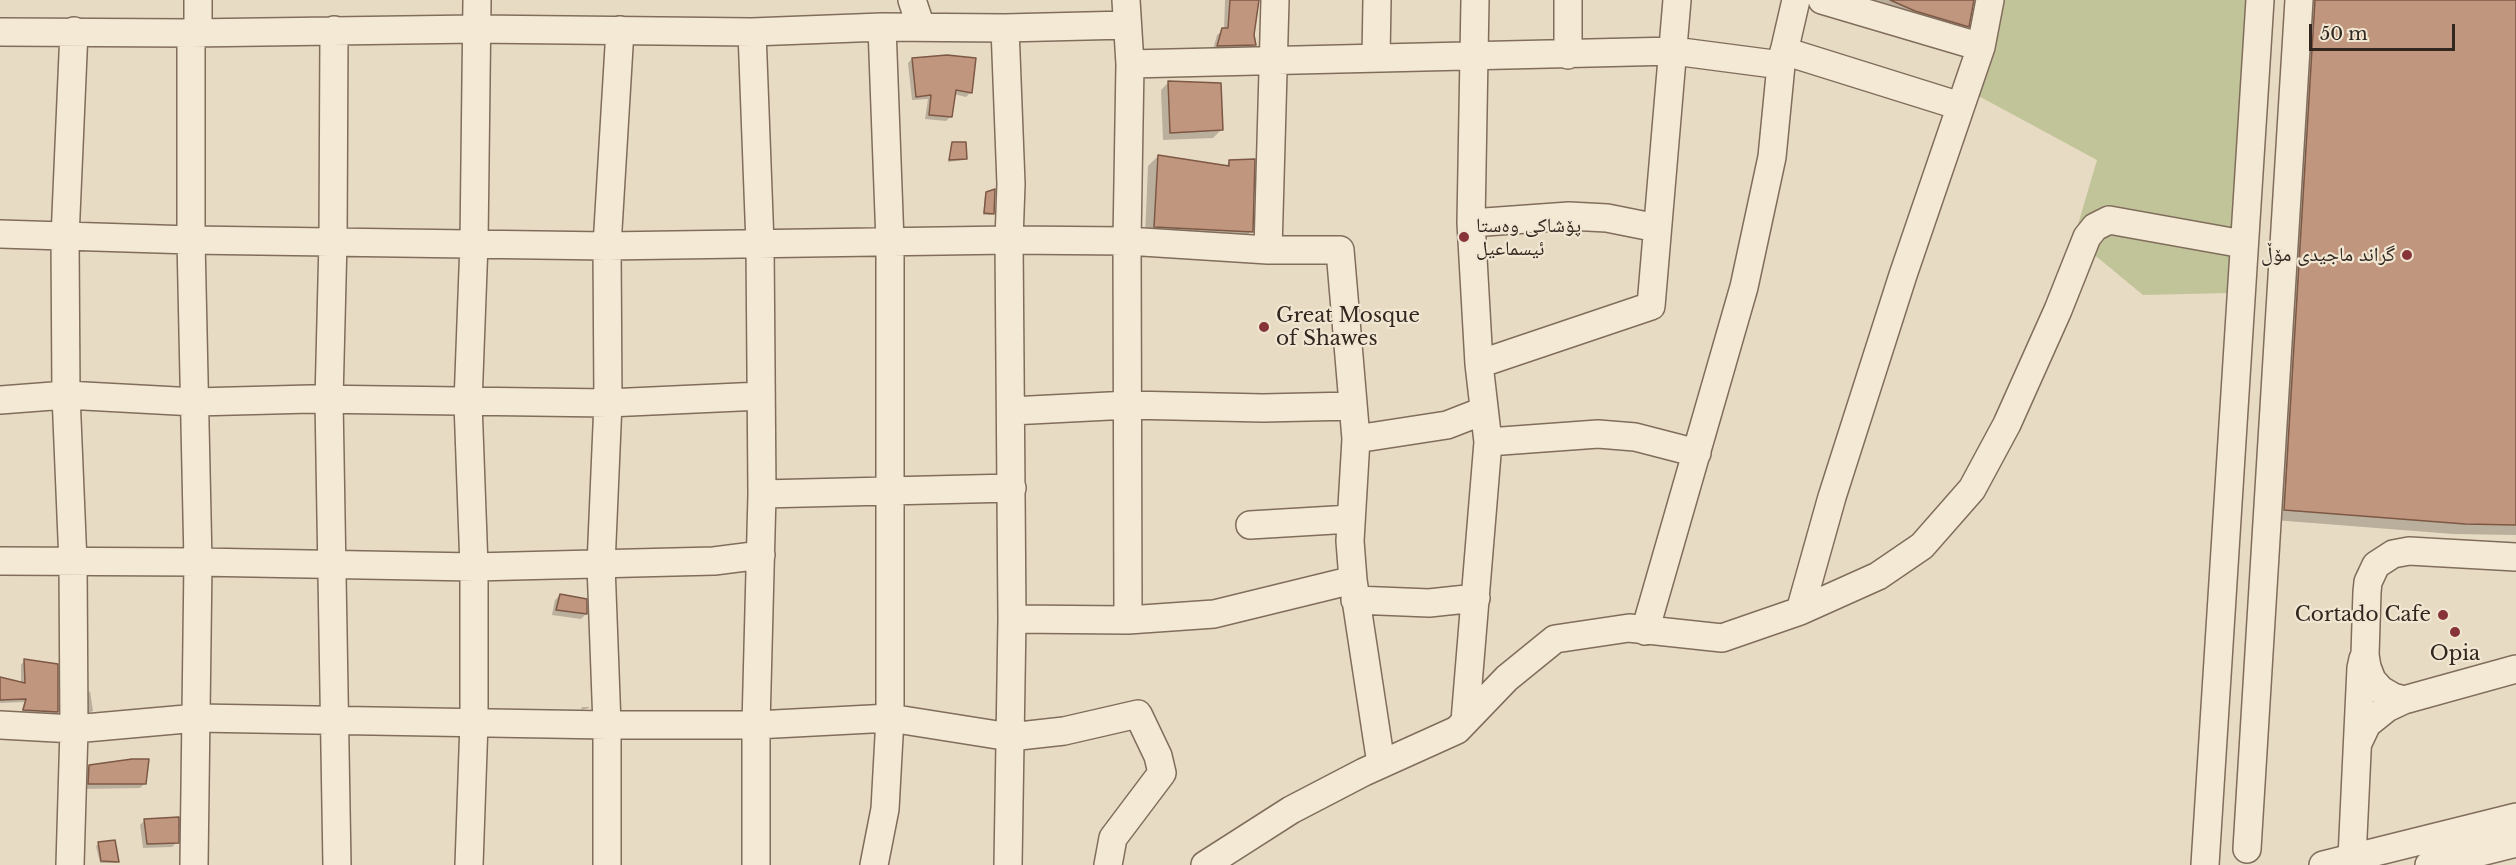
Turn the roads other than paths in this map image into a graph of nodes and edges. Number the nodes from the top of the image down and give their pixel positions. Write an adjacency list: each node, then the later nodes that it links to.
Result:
1 (198, 0): 24 (street)
2 (477, 0): 18 (street)
3 (912, 0): 16 (street)
4 (1275, 0): 31 (street)
5 (1377, 0): 29 (street)
6 (1475, 0): 28 (street)
7 (1568, 0): 27 (street)
8 (1677, 0): 26 (street)
9 (1796, 0): 30 (street)
10 (1822, 0): 25 (street)
11 (1990, 0): 25 (street)
12 (2260, 0): 45 (street)
13 (2299, 0): 99 (street)
14 (1127, 13): 17 (street); 32 (street)
15 (882, 27): 16 (street); 23 (street); 42 (street)
16 (921, 27): 17 (street)
17 (1005, 28): 39 (street)
18 (475, 29): 19 (street); 20 (street); 43 (street)
19 (334, 30): 24 (street); 40 (street)
20 (620, 30): 23 (street); 46 (street)
21 (74, 31): 22 (street); 24 (street); 37 (street)
22 (0, 32)
23 (752, 32): 44 (street)
24 (195, 33): 38 (street)
25 (1981, 47): 33 (street)
26 (1674, 51): 27 (street); 30 (street); 35 (street)
27 (1568, 54): 28 (street)
28 (1473, 57): 29 (street); 34 (street)
29 (1376, 58): 31 (street)
30 (1783, 58): 33 (street); 62 (street)
31 (1273, 62): 32 (street); 47 (street)
32 (1130, 64): 41 (street)
33 (1960, 106): 78 (street)
34 (1472, 223): 35 (street); 48 (street)
35 (1657, 228): 48 (street)
36 (0, 234): 37 (street)
37 (65, 238): 38 (street); 49 (street)
38 (191, 240): 40 (street); 53 (street)
39 (1009, 240): 41 (street); 42 (street); 58 (street)
40 (333, 241): 43 (street); 52 (street)
41 (1127, 241): 47 (street); 56 (street)
42 (890, 242): 44 (street); 64 (street)
43 (474, 243): 46 (street); 54 (street)
44 (760, 244): 46 (street); 50 (street)
45 (2243, 244): 78 (street); 111 (street)
46 (607, 246): 55 (street)
47 (1268, 250): 57 (street)
48 (1479, 364): 59 (street)
49 (66, 395): 51 (street); 53 (street); 72 (street)
50 (760, 396): 55 (street); 65 (street)
51 (0, 400)
52 (329, 400): 53 (street); 54 (street); 73 (street)
53 (195, 402): 71 (street)
54 (468, 403): 55 (street); 75 (street)
55 (608, 403): 74 (street)
56 (1129, 405): 57 (street); 58 (street); 80 (street)
57 (1353, 406): 60 (street)
58 (1011, 411): 63 (street)
59 (1483, 411): 60 (street); 61 (street)
60 (1356, 439): 66 (street)
61 (1488, 442): 62 (street); 77 (street)
62 (1697, 453): 81 (street)
63 (1012, 488): 64 (street); 79 (street)
64 (889, 491): 65 (street); 86 (street)
65 (762, 494): 68 (street)
66 (1352, 519): 67 (street); 76 (street)
67 (1250, 525)
68 (761, 555): 74 (street); 92 (street)
69 (2516, 557): 82 (street)
70 (0, 561): 72 (street)
71 (198, 562): 72 (street); 73 (street); 85 (street)
72 (73, 563): 93 (street)
73 (332, 564): 75 (street); 87 (street)
74 (602, 565): 75 (street); 91 (street)
75 (474, 567): 89 (street)
76 (1354, 590): 77 (street); 80 (street); 96 (street)
77 (1476, 598): 88 (street)
78 (1800, 611): 81 (street)
79 (1012, 619): 80 (street); 94 (street)
80 (1128, 620)
81 (1646, 630): 88 (street)
82 (2364, 655): 84 (street); 95 (street)
83 (2516, 669): 84 (street)
84 (2404, 700): 95 (street)
85 (197, 718): 87 (street); 93 (street); 102 (street)
86 (890, 718): 92 (street); 94 (street); 107 (street)
87 (335, 720): 89 (street); 103 (street)
88 (1466, 721): 96 (street)
89 (474, 722): 91 (street); 104 (street)
90 (0, 725): 93 (street)
91 (607, 725): 92 (street); 105 (street)
92 (756, 725): 106 (street)
93 (74, 729): 101 (street)
94 (1010, 737): 108 (street); 109 (street)
95 (2358, 743): 100 (street)
96 (1381, 764): 110 (street)
97 (2516, 817): 100 (street)
98 (2516, 843): 113 (street)
99 (2247, 849)
100 (2352, 858): 112 (street)
101 (70, 865)
102 (194, 865)
103 (338, 865)
104 (469, 865)
105 (607, 865)
106 (756, 865)
107 (874, 865)
108 (1008, 865)
109 (1108, 865)
110 (1205, 865)
111 (2205, 865)
112 (2323, 865)
113 (2429, 865)

